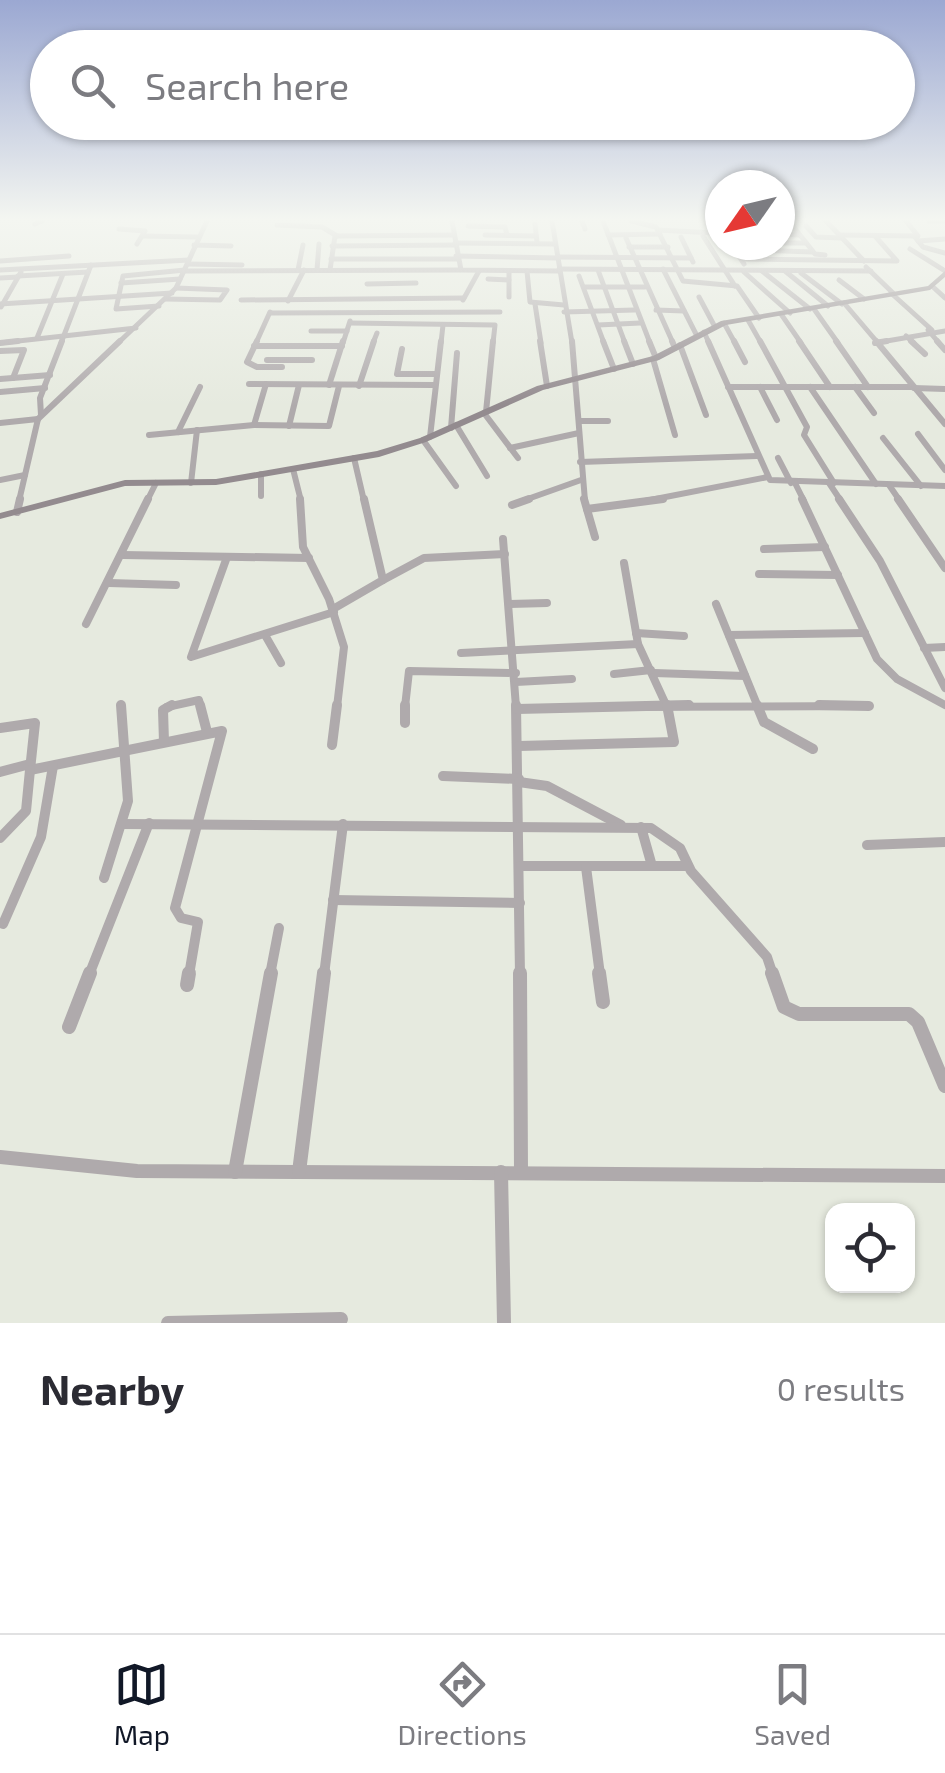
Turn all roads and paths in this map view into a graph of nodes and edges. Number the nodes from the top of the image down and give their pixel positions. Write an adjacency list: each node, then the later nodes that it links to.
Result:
1 (15, 283): 56 (street)
2 (58, 283): 50 (street)
3 (85, 283): 44 (street)
4 (121, 283): 5 (street); 41 (street)
5 (125, 283)
6 (178, 283): 38 (street)
7 (205, 283): 36 (street)
8 (217, 283): 37 (street)
9 (293, 283): 53 (street)
10 (416, 283): 29 (street); 45 (street)
11 (472, 283): 46 (street)
12 (509, 283): 43 (street)
13 (528, 283): 54 (street)
14 (561, 283): 59 (street)
15 (582, 283): 33 (street)
16 (603, 283): 34 (street)
17 (623, 283): 30 (street)
18 (643, 283): 35 (street)
19 (670, 283): 63 (street)
20 (689, 283): 31 (street)
21 (733, 283): 31 (street)
22 (756, 283): 70 (street)
23 (781, 283): 60 (street)
24 (799, 283): 58 (street)
25 (814, 283): 55 (street)
26 (843, 283): 49 (street)
27 (882, 283): 39 (street)
28 (935, 283): 32 (main road)
29 (368, 284)
30 (624, 286): 34 (street); 35 (street); 61 (street)
31 (735, 286): 71 (street)
32 (932, 286): 39 (main road); 47 (street)
33 (584, 287): 34 (street); 65 (street)
34 (605, 287): 66 (street)
35 (645, 287): 62 (street)
36 (202, 288): 37 (street); 38 (street)
37 (214, 289): 40 (street)
38 (173, 291): 40 (street); 41 (street); 48 (street)
39 (892, 293): 49 (main road); 81 (street)
40 (226, 294): 48 (street)
41 (118, 296): 44 (street); 57 (street)
42 (699, 296): 78 (street)
43 (509, 297)
44 (80, 298): 50 (street); 86 (street)
45 (412, 298): 46 (street); 53 (street)
46 (464, 298): 64 (street)
47 (945, 298)
48 (165, 299): 57 (street)
49 (864, 299): 55 (main road)
50 (52, 300): 56 (street); 88 (street)
51 (241, 300): 52 (street)
52 (276, 301): 53 (street); 69 (street)
53 (288, 301)
54 (535, 304): 59 (street); 118 (street)
55 (843, 304): 58 (main road); 90 (street)
56 (1, 306)
57 (159, 306): 80 (street)
58 (828, 306): 60 (main road)
59 (564, 308): 65 (street); 109 (street)
60 (812, 309): 70 (main road); 125 (street)
61 (634, 310): 66 (street); 73 (street)
62 (656, 310): 63 (street); 93 (street)
63 (684, 310): 85 (street)
64 (458, 311): 67 (street); 68 (street)
65 (593, 311): 66 (street); 74 (street)
66 (614, 311): 75 (street)
67 (500, 312)
68 (353, 313): 69 (street); 79 (street)
69 (270, 314): 91 (street)
70 (786, 314): 71 (main road); 123 (street)
71 (759, 318): 72 (main road)
72 (748, 320): 78 (main road); 121 (street)
73 (640, 323): 75 (street); 99 (street)
74 (598, 324): 75 (street); 105 (street)
75 (619, 324): 104 (street)
76 (897, 324): 87 (street)
77 (443, 325): 79 (street); 106 (street); 131 (street)
78 (720, 325): 85 (main road); 102 (street)
79 (348, 327): 83 (street); 92 (street)
80 (136, 328): 86 (street); 134 (street)
81 (930, 330): 82 (street); 87 (street); 95 (street)
82 (945, 330)
83 (311, 331)
84 (377, 333): 117 (street)
85 (701, 334): 93 (main road); 127 (street)
86 (66, 335): 88 (street); 107 (street)
87 (908, 335): 90 (street); 98 (street)
88 (37, 338): 89 (street)
89 (0, 342)
90 (875, 344): 128 (street)
91 (254, 346): 92 (street); 103 (street)
92 (342, 346): 116 (street)
93 (677, 346): 99 (main road); 133 (street)
94 (402, 350): 106 (street)
95 (945, 350)
96 (1, 353): 108 (street)
97 (456, 353): 142 (street)
98 (925, 354)
99 (654, 358): 104 (main road); 148 (street)
100 (267, 360): 103 (street)
101 (312, 360): 103 (street)
102 (745, 362)
103 (284, 363): 113 (street)
104 (633, 364): 105 (main road)
105 (614, 368): 109 (main road)
106 (436, 374): 115 (street)
107 (50, 375): 108 (street); 126 (street)
108 (14, 378): 110 (street)
109 (578, 378): 118 (main road); 136 (street)
110 (0, 379)
111 (249, 384): 112 (street)
112 (266, 384): 113 (street); 140 (street)
113 (276, 384): 114 (street)
114 (299, 385): 116 (street); 141 (street)
115 (434, 385): 117 (street); 150 (street)
116 (334, 386): 117 (street); 141 (street)
117 (360, 386)
118 (547, 386): 131 (main road)
119 (200, 387): 144 (street)
120 (760, 387): 121 (street); 127 (street); 135 (street)
121 (785, 387): 122 (street); 168 (street)
122 (810, 387): 123 (street); 169 (street)
123 (830, 387): 124 (street)
124 (855, 387): 125 (street); 132 (street)
125 (868, 387): 128 (street)
126 (45, 388): 130 (street); 134 (street)
127 (728, 388): 152 (street)
128 (912, 388): 129 (street); 139 (street)
129 (945, 389)
130 (0, 392)
131 (485, 412): 142 (main road); 151 (street)
132 (874, 413)
133 (706, 415)
134 (40, 417): 138 (street); 160 (street)
135 (776, 420)
136 (579, 421): 137 (street); 145 (street)
137 (608, 421)
138 (0, 424)
139 (945, 424)
140 (254, 425): 141 (street); 143 (street)
141 (289, 426)
142 (453, 427): 150 (main road); 161 (street)
143 (197, 430): 144 (street); 166 (street)
144 (178, 432): 147 (street)
145 (580, 434): 151 (street); 156 (street)
146 (918, 434): 158 (street)
147 (149, 435)
148 (676, 436)
149 (883, 438): 172 (street)
150 (427, 439): 153 (main road); 171 (street)
151 (510, 448): 154 (street)
152 (757, 456): 156 (street); 162 (street)
153 (354, 458): 157 (main road); 191 (street)
154 (518, 458)
155 (778, 458): 167 (street)
156 (580, 462): 164 (street)
157 (293, 469): 159 (main road); 186 (street)
158 (945, 470)
159 (261, 474): 166 (main road); 174 (street)
160 (25, 475): 163 (street); 177 (street)
161 (488, 476)
162 (768, 477): 167 (street); 176 (street)
163 (0, 480)
164 (580, 480): 175 (street); 176 (street)
165 (156, 483): 166 (main road); 177 (main road); 184 (street)
166 (192, 483)
167 (793, 483): 168 (street); 181 (street)
168 (832, 483): 169 (street); 206 (street)
169 (876, 484): 170 (street)
170 (889, 485): 172 (street); 188 (street)
171 (456, 486)
172 (921, 486): 173 (street)
173 (945, 486)
174 (261, 496)
175 (512, 505)
176 (587, 509): 179 (street)
177 (17, 512): 178 (main road)
178 (0, 516)
179 (595, 537)
180 (504, 540): 183 (street)
181 (825, 548): 182 (street); 190 (street)
182 (764, 549)
183 (505, 554): 191 (street); 195 (street)
184 (122, 555): 185 (street); 192 (street)
185 (227, 557): 186 (street); 202 (street)
186 (309, 558): 197 (street)
187 (624, 563): 199 (street)
188 (945, 568)
189 (760, 574): 190 (street)
190 (838, 575): 200 (street)
191 (383, 580): 197 (street)
192 (108, 583): 193 (street); 198 (street)
193 (176, 585)
194 (546, 603): 195 (street)
195 (510, 604): 207 (street)
196 (716, 604): 201 (street)
197 (333, 611): 202 (street); 226 (street)
198 (86, 624)
199 (636, 633): 203 (street); 204 (street)
200 (865, 633): 201 (street); 218 (street)
201 (728, 634): 212 (street)
202 (265, 635): 209 (street)
203 (684, 636)
204 (638, 644): 207 (street); 210 (street)
205 (945, 647): 206 (street)
206 (924, 648): 215 (street)
207 (515, 652): 208 (street); 213 (street)
208 (461, 653)
209 (281, 664)
210 (652, 672): 211 (street); 212 (street); 219 (street)
211 (614, 674)
212 (746, 676): 217 (street)
213 (516, 678): 214 (street); 221 (street); 222 (street)
214 (572, 679)
215 (945, 688)
216 (121, 704): 229 (street)
217 (756, 704): 219 (street); 220 (street); 228 (street)
218 (945, 705)
219 (667, 706): 221 (street); 227 (street)
220 (869, 706)
221 (517, 709): 227 (street)
222 (405, 723)
223 (0, 728): 231 (street)
224 (207, 732): 225 (street); 225 (street); 235 (street)
225 (164, 742): 229 (street)
226 (332, 744)
227 (518, 746): 234 (street)
228 (814, 749)
229 (126, 750): 230 (street); 236 (street)
230 (53, 766): 231 (street); 252 (street)
231 (30, 767): 232 (street); 242 (street)
232 (0, 772)
233 (442, 776): 234 (street)
234 (519, 780): 239 (street); 240 (street)
235 (200, 822): 237 (street); 238 (street); 254 (street)
236 (122, 824): 237 (street); 249 (street)
237 (149, 824): 256 (street)
238 (343, 824): 239 (street); 250 (street)
239 (520, 824): 240 (street); 245 (street)
240 (623, 826): 241 (street)
241 (640, 827): 246 (street); 247 (street)
242 (0, 838)
243 (945, 842): 244 (street)
244 (867, 844)
245 (521, 866): 248 (street); 251 (street)
246 (652, 866): 247 (street); 248 (street)
247 (687, 866): 257 (street)
248 (586, 867): 255 (street)
249 (104, 878)
250 (333, 900): 251 (street); 260 (street)
251 (520, 902): 262 (street)
252 (3, 924)
253 (279, 928): 259 (street)
254 (188, 985)
255 (603, 1002)
256 (69, 1027)
257 (945, 1086)
258 (0, 1157): 259 (street)
259 (235, 1172): 260 (street)
260 (299, 1172): 261 (street)
261 (502, 1172): 262 (street); 266 (street)
262 (521, 1172): 263 (street)
263 (945, 1176)
264 (342, 1319): 265 (street)
265 (168, 1323)
266 (504, 1323)

